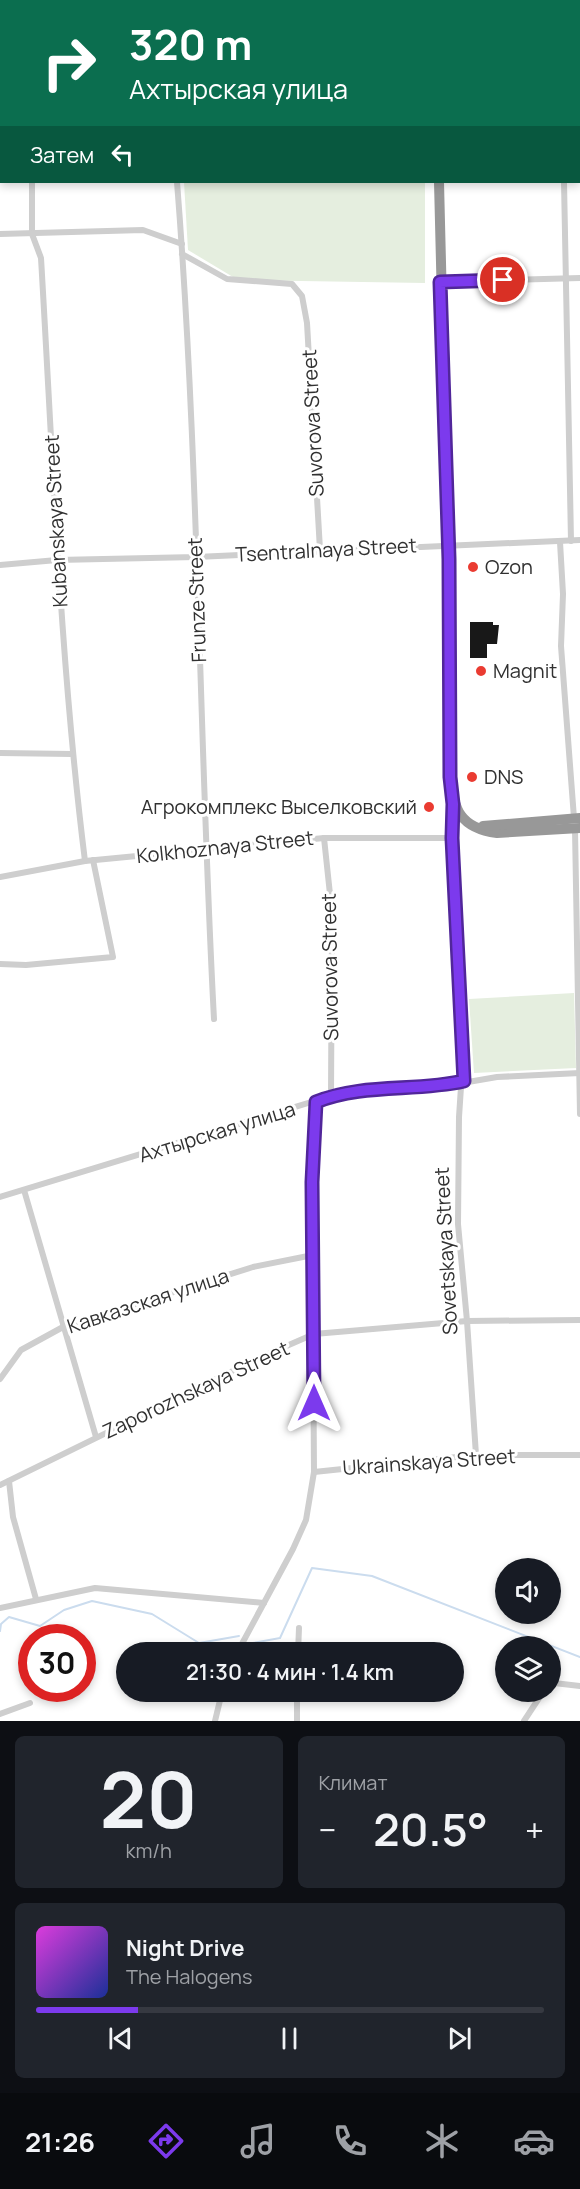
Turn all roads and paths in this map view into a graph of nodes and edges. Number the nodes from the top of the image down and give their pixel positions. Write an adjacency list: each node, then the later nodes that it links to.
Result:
1 (32, 183): 6 (street, Kubanskaya Street)
2 (177, 183): 7 (street, Frunze Street)
3 (439, 183): 11 (highway, Sovetskaya Street)
4 (564, 183): 10 (street)
5 (0, 234): 6 (street)
6 (32, 234): 7 (street); 18 (street, Kubanskaya Street)
7 (182, 244): 8 (street, Frunze Street)
8 (182, 254): 16 (street, Suvorova Street); 17 (street, Frunze Street)
9 (580, 278): 10 (street)
10 (565, 279): 11 (street); 13 (street)
11 (440, 282): 15 (highway, Sovetskaya Street)
12 (580, 540): 13 (street, Tsentralnaya Street)
13 (571, 541): 14 (street, Tsentralnaya Street)
14 (560, 542): 15 (street, Tsentralnaya Street); 23 (street)
15 (448, 544): 16 (street, Tsentralnaya Street); 22 (highway, Sovetskaya Street)
16 (320, 550): 17 (street, Tsentralnaya Street)
17 (196, 557): 18 (street, Tsentralnaya Street); 26 (street, Frunze Street)
18 (57, 560): 19 (street, Tsentralnaya Street); 21 (street, Kubanskaya Street)
19 (0, 565)
20 (0, 753): 21 (street)
21 (72, 754): 28 (street, Kubanskaya Street)
22 (453, 804): 23 (highway); 25 (street, Sovetskaya Street)
23 (577, 823): 32 (street)
24 (324, 837): 25 (street, Kolkhoznaya Street); 26 (street, Kolkhoznaya Street); 34 (street, Suvorova Street)
25 (452, 838): 33 (street, Sovetskaya Street)
26 (205, 850): 27 (street, Kolkhoznaya Street); 31 (street, Frunze Street)
27 (93, 860): 28 (street, Kolkhoznaya Street); 30 (street)
28 (85, 861): 29 (street, Kolkhoznaya Street)
29 (0, 877)
30 (0, 964)
31 (214, 1019)
32 (579, 1073): 33 (street, Ахтырская улица); 36 (street)
33 (464, 1081): 34 (street, Ахтырская улица); 41 (street, Sovetskaya Street)
34 (331, 1096): 35 (street, Ахтырская улица)
35 (316, 1102): 37 (street, Ахтырская улица); 39 (street)
36 (580, 1114)
37 (24, 1190): 38 (street, Ахтырская улица); 42 (street)
38 (0, 1197)
39 (313, 1255): 42 (street, Кавказская улица); 43 (street)
40 (580, 1320): 41 (street, Zaporozhskaya Street)
41 (467, 1321): 43 (street, Zaporozhskaya Street); 46 (street, Sovetskaya Street)
42 (63, 1327): 44 (street, Кавказская улица); 45 (street)
43 (314, 1334): 45 (street, Zaporozhskaya Street); 48 (street)
44 (0, 1379)
45 (96, 1437): 49 (street, Zaporozhskaya Street)
46 (476, 1455): 47 (street, Ukrainskaya Street); 48 (street, Ukrainskaya Street)
47 (580, 1455)
48 (314, 1472): 52 (street)
49 (9, 1481): 50 (street, Zaporozhskaya Street); 51 (street)
50 (0, 1485)
51 (36, 1599): 52 (street); 53 (street)
52 (264, 1603): 55 (street)
53 (0, 1608)
54 (299, 1628): 56 (street)
55 (243, 1642)
56 (298, 1642)
57 (561, 1684): 58 (street)
58 (580, 1686)
59 (220, 1702): 64 (street)
60 (297, 1702): 65 (street)
61 (536, 1702): 66 (street)
62 (30, 1703): 63 (street)
63 (0, 1714)
64 (215, 1721)
65 (297, 1721)
66 (524, 1721)

